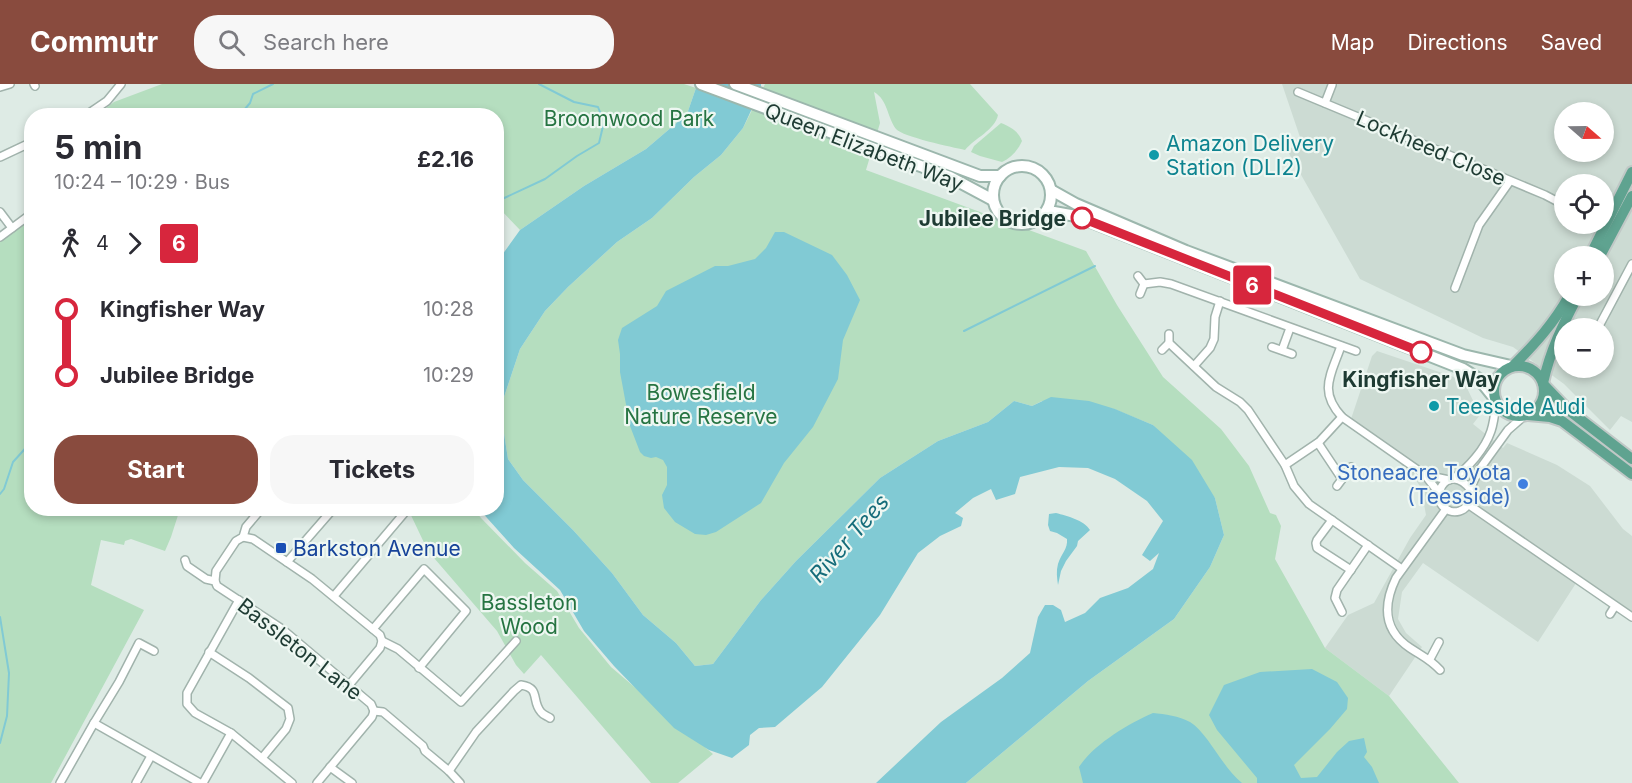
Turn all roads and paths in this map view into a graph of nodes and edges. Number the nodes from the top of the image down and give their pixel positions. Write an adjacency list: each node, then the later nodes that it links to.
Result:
1 (10, 84): 6 (street)
2 (701, 84): 17 (street, Queen Elizabeth Way)
3 (735, 84): 13 (street, Queen Elizabeth Way)
4 (119, 85): 9 (street)
5 (1332, 85): 8 (street)
6 (0, 87)
7 (1298, 92): 8 (street, Lockheed Close)
8 (1324, 103): 14 (street, Lockheed Close)
9 (97, 108)
10 (24, 146): 11 (street)
11 (0, 157)
12 (1632, 172): 19 (main road)
13 (1000, 176): 15 (street); 17 (street)
14 (1510, 181): 18 (street, Lockheed Close); 29 (street)
15 (1051, 190): 21 (street); 45 (street)
16 (1632, 196): 25 (main road)
17 (993, 200): 21 (street)
18 (1554, 201)
19 (1614, 206)
20 (0, 212): 23 (street)
21 (1042, 217): 47 (street)
22 (24, 219): 23 (street)
23 (12, 228): 24 (street)
24 (0, 237)
25 (1604, 246)
26 (1632, 264): 34 (street)
27 (1138, 276): 28 (street)
28 (1144, 284): 30 (street); 31 (street)
29 (1455, 288)
30 (1140, 294)
31 (1220, 302): 35 (street); 44 (street)
32 (1562, 306): 45 (main road)
33 (1573, 306): 46 (main road)
34 (1603, 318)
35 (1290, 328): 38 (street); 41 (street)
36 (1169, 334): 37 (street)
37 (1169, 343): 40 (street); 44 (street)
38 (1341, 346): 42 (street); 49 (street)
39 (1272, 347): 41 (street)
40 (1162, 350)
41 (1282, 350): 43 (street)
42 (1356, 351)
43 (1292, 354)
44 (1194, 366): 52 (street)
45 (1512, 366): 46 (main road); 47 (main road)
46 (1543, 384): 48 (main road); 51 (main road)
47 (1495, 401): 48 (main road); 57 (street)
48 (1526, 415): 54 (main road); 59 (street)
49 (1342, 417): 50 (street); 55 (street)
50 (1318, 443): 52 (street); 56 (street)
51 (1632, 459)
52 (1285, 465): 66 (street)
53 (1351, 467): 56 (street)
54 (1632, 474)
55 (1425, 475): 57 (street); 60 (street)
56 (1342, 479): 58 (street)
57 (1451, 479): 59 (street); 60 (street)
58 (1337, 486)
59 (1471, 490): 61 (street)
60 (1438, 493): 62 (street)
61 (1468, 505): 62 (street); 78 (street)
62 (1446, 509): 73 (street)
63 (255, 516): 67 (street)
64 (327, 516): 69 (street)
65 (402, 516): 76 (street)
66 (1332, 520): 68 (street); 74 (street)
67 (243, 537): 72 (street); 75 (street)
68 (1368, 545): 73 (street); 74 (street)
69 (300, 547): 70 (street); 72 (street)
70 (310, 550)
71 (185, 560): 75 (street, Bassleton Lane)
72 (287, 562): 76 (street)
73 (1402, 569): 88 (street)
74 (1351, 570): 79 (street)
75 (215, 581): 77 (street, Bassleton Lane)
76 (334, 596): 82 (street)
77 (239, 600): 87 (street); 91 (street, Bassleton Lane)
78 (1616, 606): 80 (street); 81 (street)
79 (1342, 612)
80 (1610, 614)
81 (1632, 618)
82 (373, 629): 83 (street); 89 (street)
83 (382, 641): 89 (street); 91 (street)
84 (516, 641): 89 (street)
85 (1439, 642): 88 (street)
86 (154, 651): 96 (street)
87 (209, 652): 97 (street); 99 (street)
88 (1430, 659): 90 (street)
89 (419, 668)
90 (1440, 670)
91 (349, 685): 92 (street, Bassleton Lane)
92 (374, 711): 100 (street); 101 (street, Bassleton Lane)
93 (540, 712): 94 (street); 95 (street); 101 (street)
94 (550, 718)
95 (534, 719)
96 (94, 723): 98 (street); 102 (street)
97 (231, 733): 99 (street); 104 (street)
98 (151, 756): 103 (street); 104 (street)
99 (262, 758): 105 (street)
100 (330, 767): 106 (street); 107 (street)
101 (449, 771): 108 (street, Bassleton Lane)
102 (60, 783)
103 (136, 783)
104 (201, 783)
105 (292, 783)
106 (317, 783)
107 (352, 783)
108 (460, 783)

